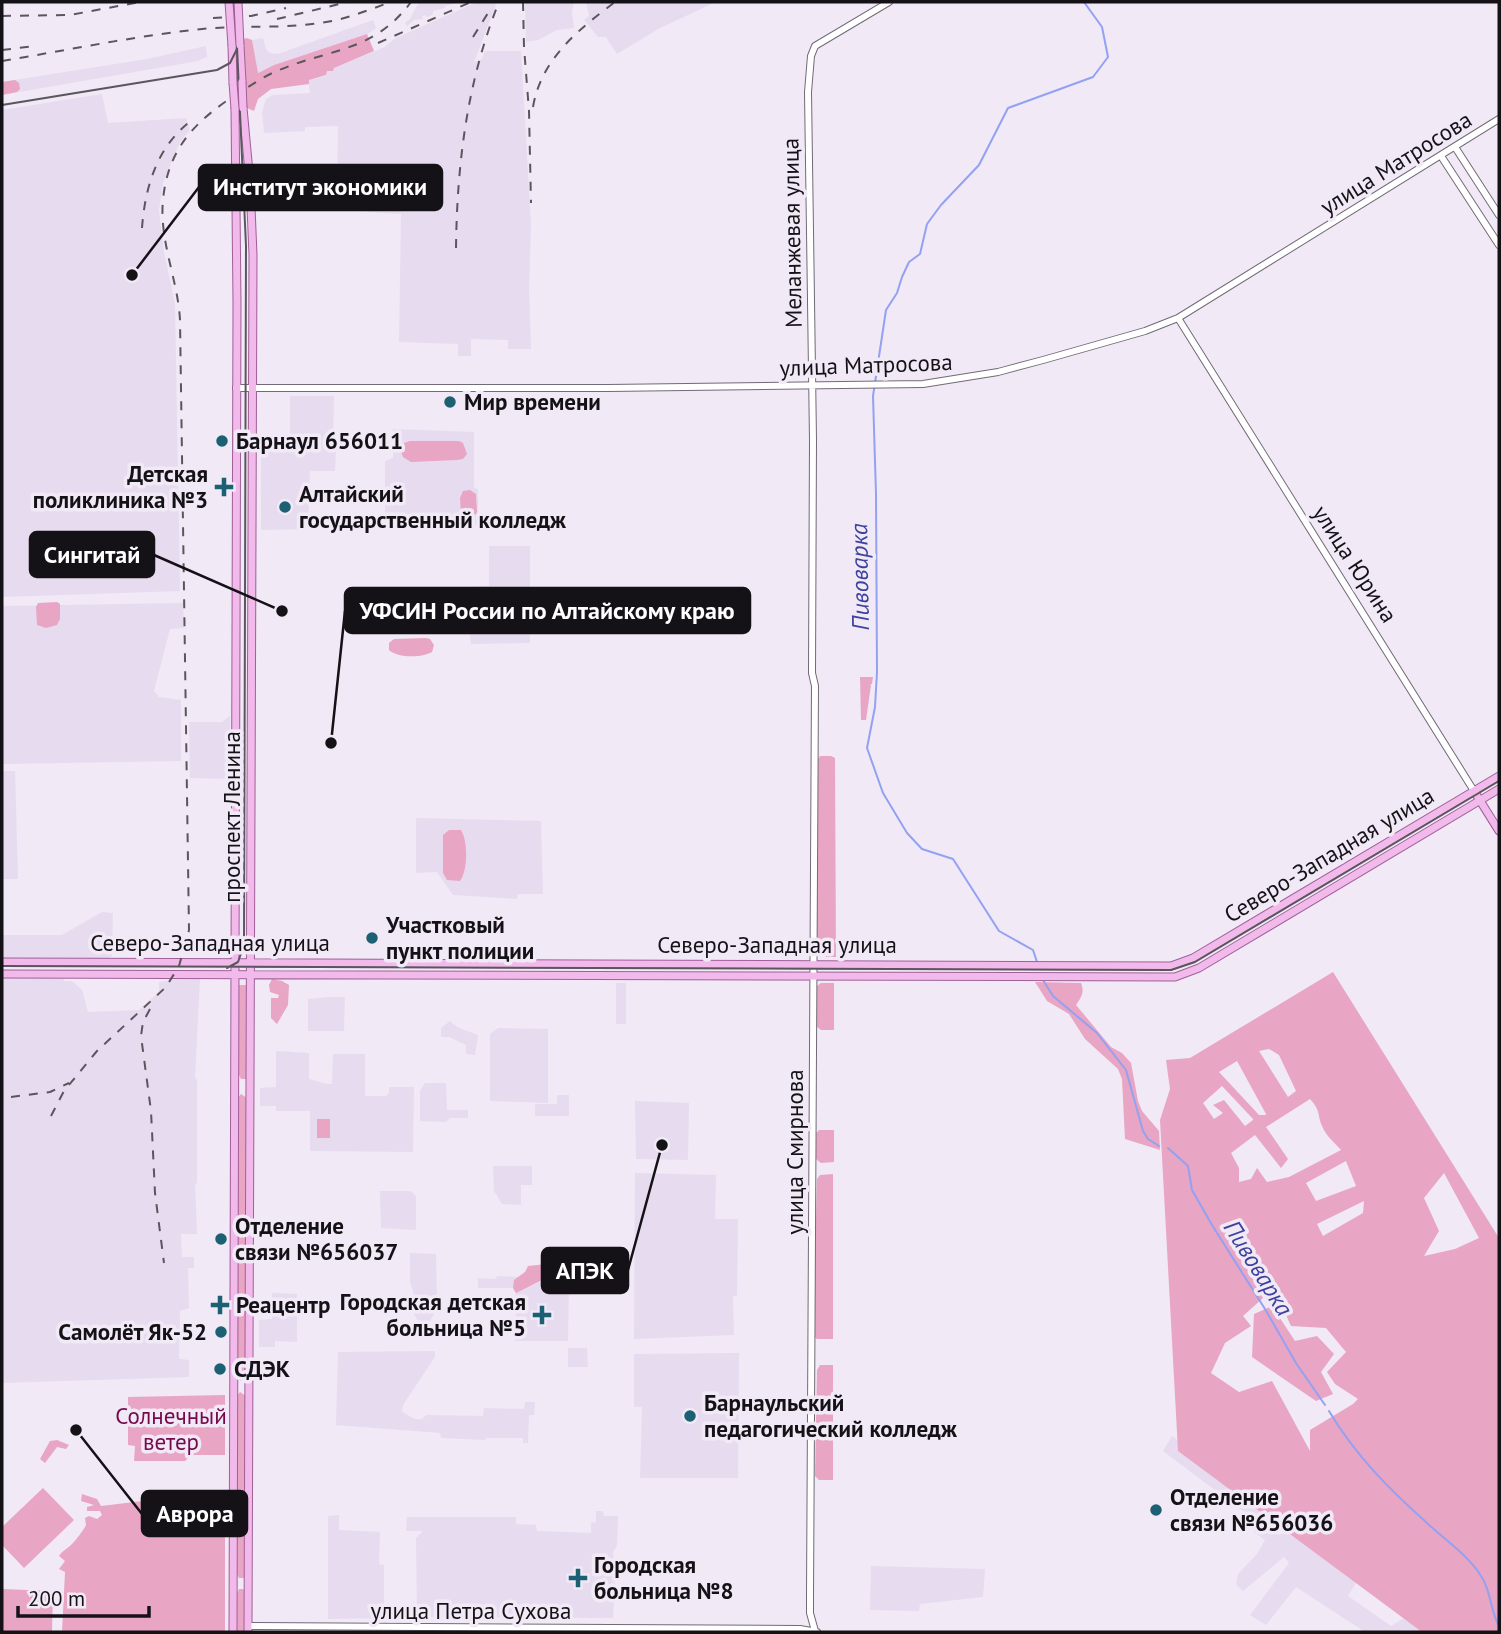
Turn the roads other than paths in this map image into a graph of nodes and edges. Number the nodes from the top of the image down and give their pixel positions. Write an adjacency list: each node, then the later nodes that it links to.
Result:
1 (229, 2): 4 (main road, проспект Ленина, bridge)
2 (238, 2): 4 (main road, проспект Ленина, bridge)
3 (889, 2): 14 (street, Меланжевая улица)
4 (236, 45): 5 (main road, проспект Ленина, bridge)
5 (239, 109): 11 (main road, проспект Ленина); 12 (main road, проспект Ленина)
6 (1499, 119): 7 (street, улица Матросова)
7 (1455, 147): 8 (street, улица Матросова); 9 (street)
8 (1441, 156): 10 (street); 13 (street, улица Матросова)
9 (1499, 215)
10 (1499, 245)
11 (237, 246): 12 (main road); 15 (main road, проспект Ленина)
12 (253, 246): 16 (main road, проспект Ленина)
13 (1178, 318): 14 (street, улица Матросова); 22 (street, улица Юрина)
14 (812, 386): 16 (street, улица Матросова); 19 (street, Меланжевая улица)
15 (236, 388): 16 (street, улица Матросова); 17 (main road, проспект Ленина)
16 (252, 388): 18 (main road, проспект Ленина)
17 (236, 595): 18 (main road); 25 (main road, проспект Ленина)
18 (252, 595): 26 (main road, проспект Ленина)
19 (812, 673): 32 (street, улица Смирнова)
20 (1499, 776): 22 (main road, Северо-Западная улица)
21 (1499, 789): 23 (main road, Северо-Западная улица)
22 (1474, 791): 23 (main road, улица Юрина); 32 (main road, Северо-Западная улица)
23 (1480, 801): 24 (main road, улица Юрина); 38 (main road, Северо-Западная улица)
24 (1499, 831)
25 (236, 872): 26 (main road); 30 (main road, проспект Ленина)
26 (251, 872): 31 (main road, проспект Ленина)
27 (2, 962): 28 (main road, Северо-Западная улица)
28 (77, 962): 29 (main road, Северо-Западная улица); 34 (main road)
29 (157, 962): 30 (main road, Северо-Западная улица); 35 (main road)
30 (235, 962): 31 (main road, Северо-Западная улица); 36 (main road, проспект Ленина)
31 (251, 962): 32 (main road, Северо-Западная улица); 37 (main road, проспект Ленина)
32 (813, 964): 38 (street, улица Смирнова)
33 (2, 974): 34 (main road, Северо-Западная улица)
34 (77, 974): 35 (main road, Северо-Западная улица)
35 (157, 974): 36 (main road, Северо-Западная улица)
36 (235, 974): 37 (main road, Северо-Западная улица); 39 (main road, проспект Ленина)
37 (251, 974): 38 (main road, Северо-Западная улица); 40 (main road, проспект Ленина)
38 (813, 976): 47 (street, улица Смирнова)
39 (235, 1086): 40 (main road); 41 (main road, проспект Ленина)
40 (250, 1086): 42 (main road, проспект Ленина)
41 (234, 1387): 42 (main road); 43 (main road, проспект Ленина)
42 (249, 1387): 44 (main road, проспект Ленина)
43 (233, 1583): 44 (main road); 46 (main road, проспект Ленина)
44 (249, 1583): 45 (main road, проспект Ленина)
45 (248, 1629): 47 (street, улица Петра Сухова)
46 (233, 1632)
47 (817, 1632)

